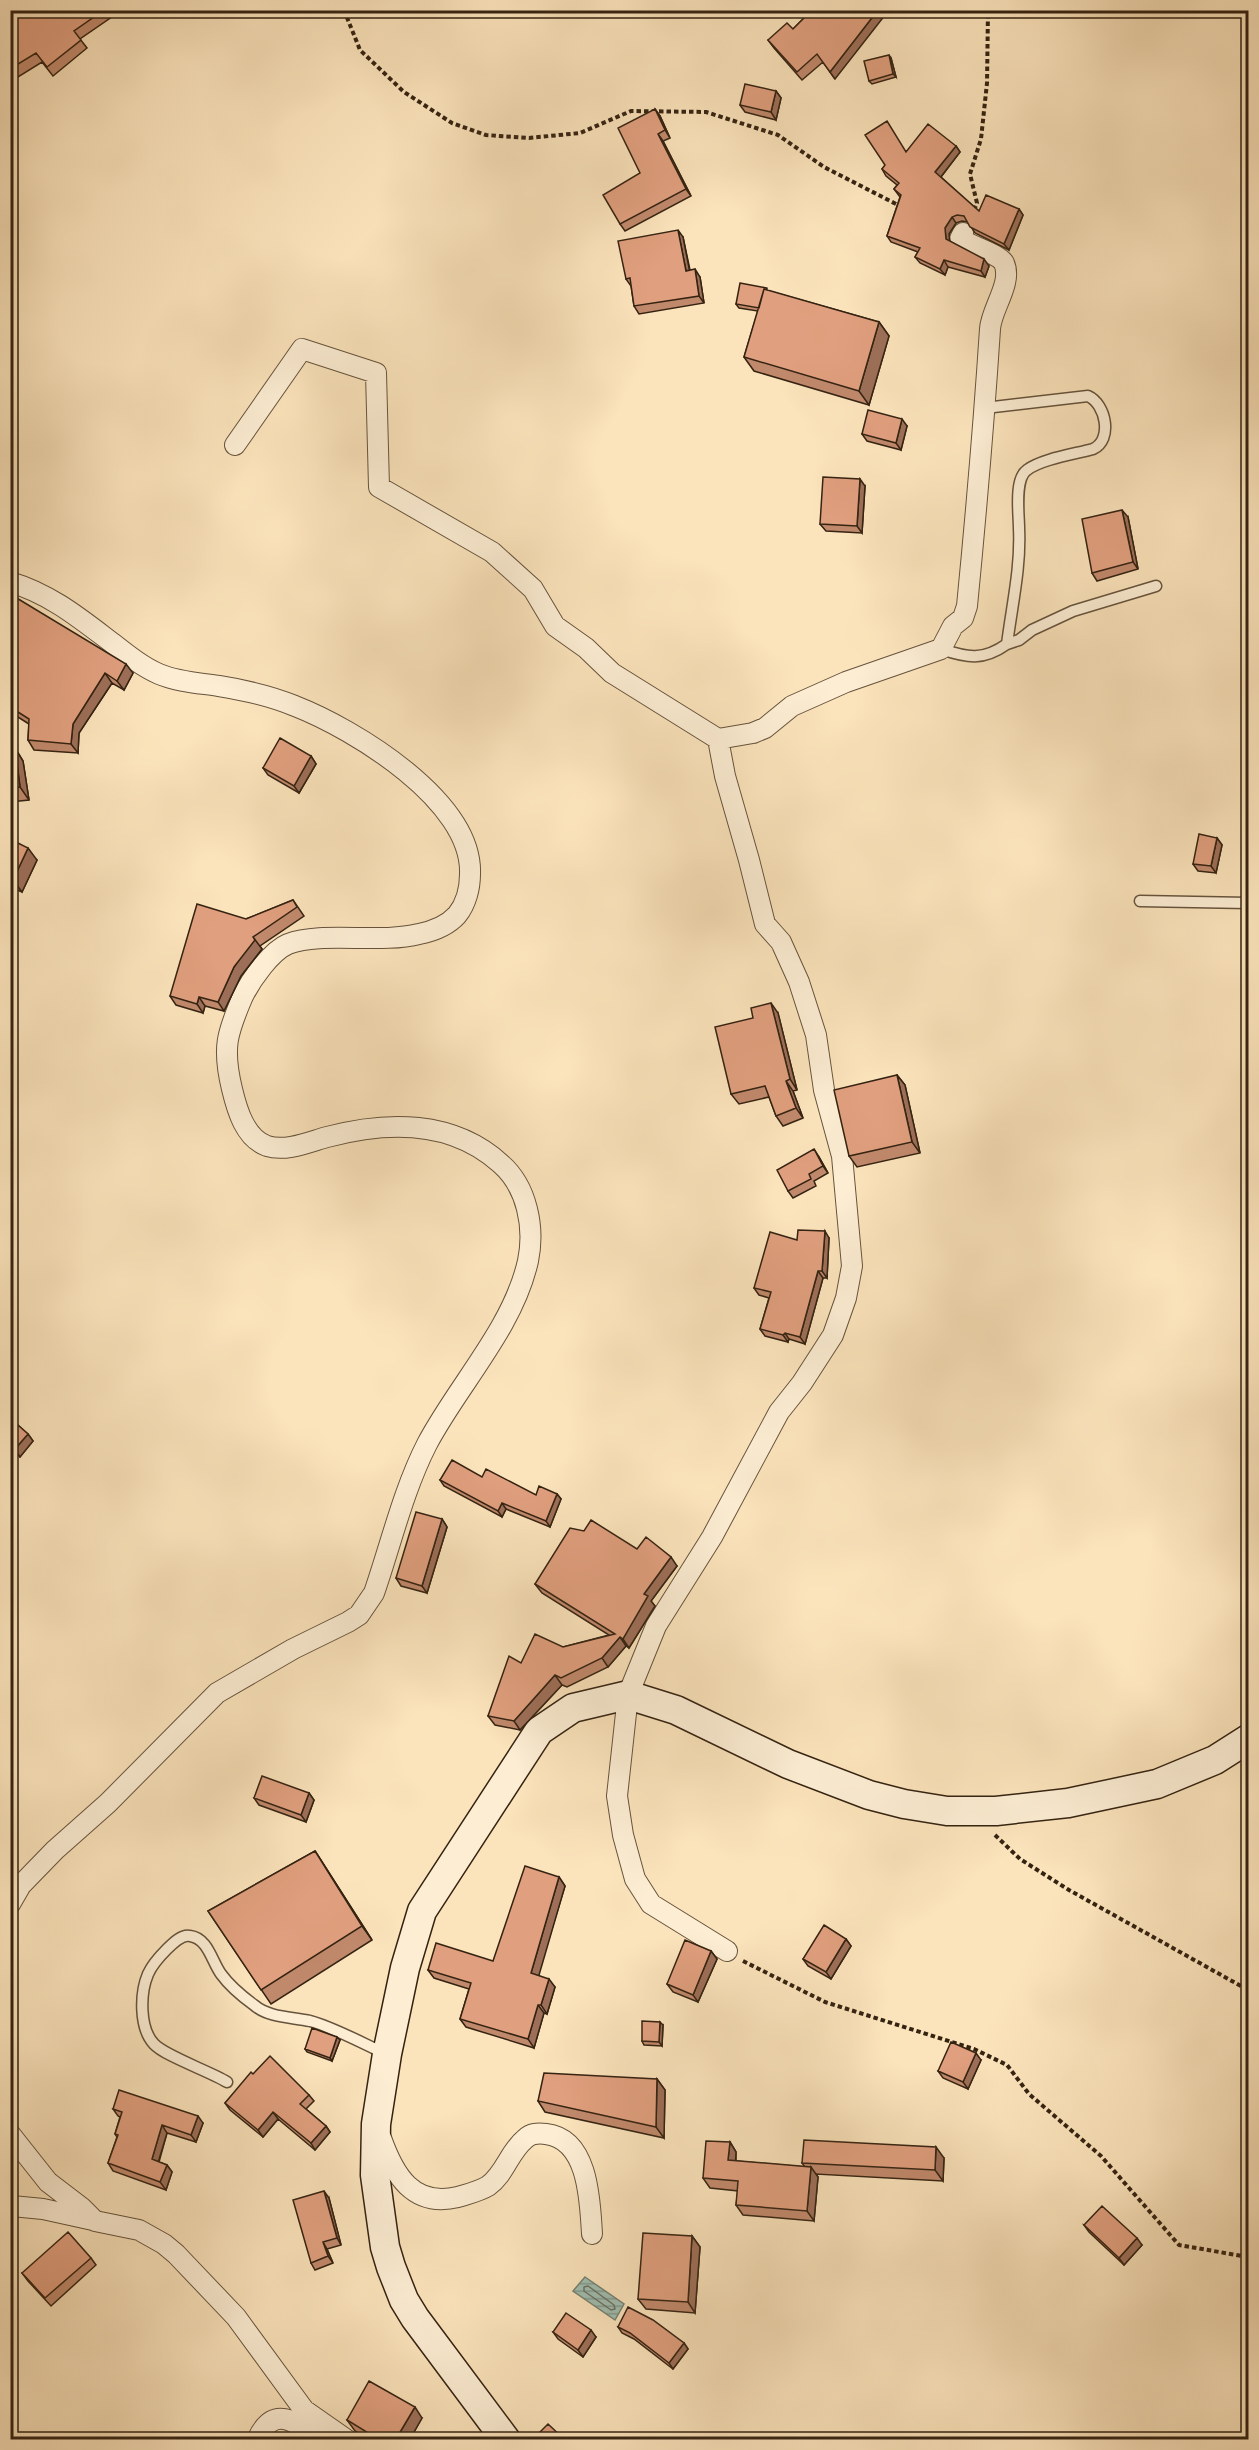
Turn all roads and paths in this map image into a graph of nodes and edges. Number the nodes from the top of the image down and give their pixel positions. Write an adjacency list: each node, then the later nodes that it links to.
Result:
1 (344, 10): 3 (path)
2 (988, 10): 4 (path)
3 (905, 208)
4 (963, 233): 5 (street)
5 (985, 408): 9 (lane); 10 (street)
6 (235, 445): 11 (street)
7 (10, 582): 17 (street)
8 (1156, 586): 9 (lane)
9 (1008, 644): 10 (lane)
10 (941, 649): 11 (street)
11 (718, 740): 14 (street)
12 (1140, 901): 13 (lane)
13 (1248, 903)
14 (628, 1695): 16 (street); 19 (street); 21 (street)
15 (1248, 1738): 16 (street)
16 (996, 1811): 20 (path)
17 (16, 1883): 18 (street)
18 (10, 1904)
19 (727, 1951): 28 (path)
20 (1248, 1990)
21 (387, 2054): 22 (lane); 23 (street)
22 (227, 2082)
23 (376, 2124): 27 (street); 32 (street)
24 (10, 2134): 26 (street)
25 (10, 2208): 26 (street)
26 (95, 2221): 31 (street)
27 (592, 2234)
28 (1248, 2257)
29 (257, 2439): 30 (street)
30 (319, 2439)
31 (347, 2439)
32 (506, 2439)

